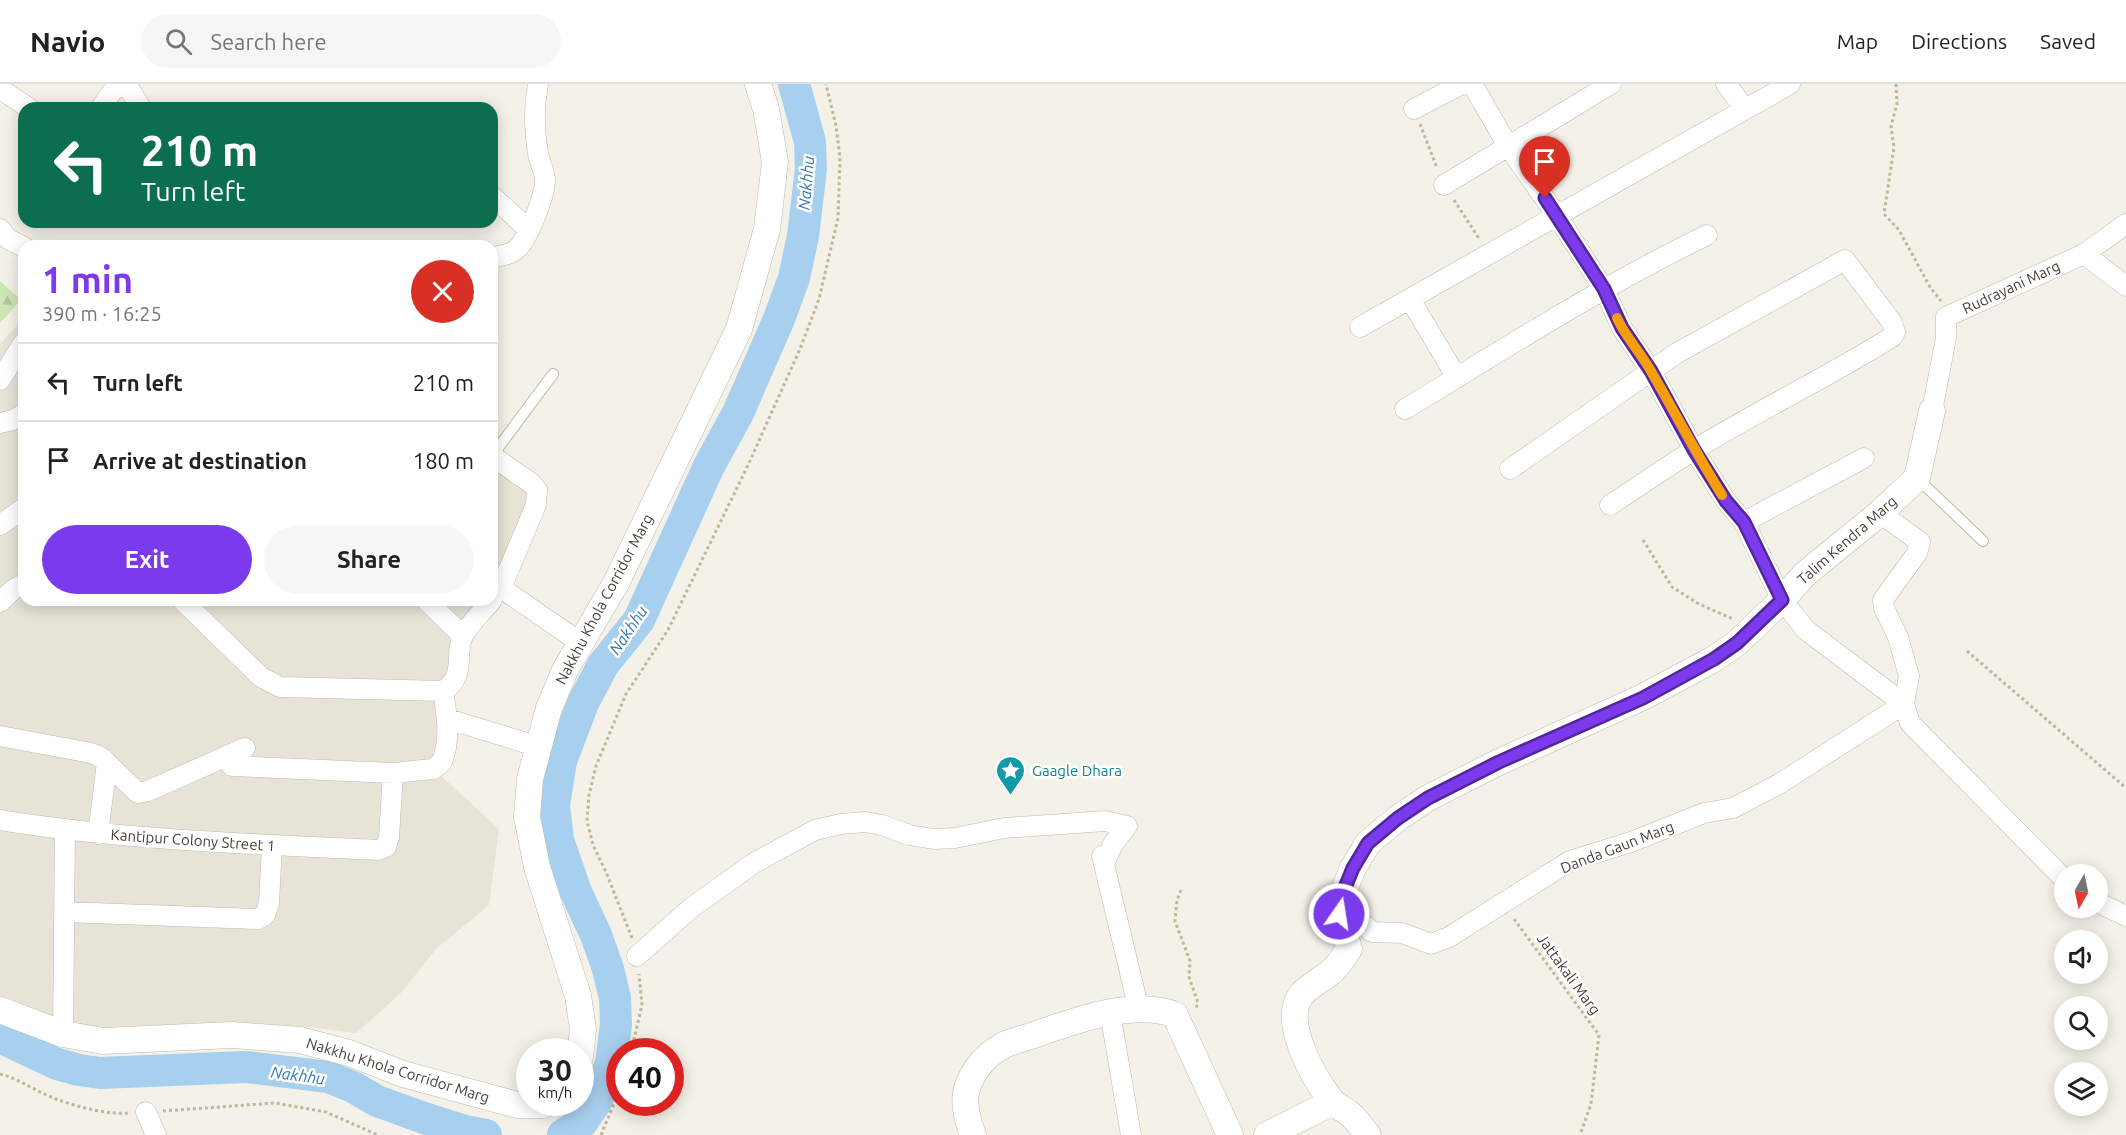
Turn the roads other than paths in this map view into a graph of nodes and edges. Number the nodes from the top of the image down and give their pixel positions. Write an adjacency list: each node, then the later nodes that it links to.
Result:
1 (538, 84): 20 (street)
2 (758, 84): 59 (street, Nakkhu Khola Corridor Marg)
3 (1462, 84): 12 (street)
4 (1472, 84): 14 (street)
5 (1611, 84): 14 (street)
6 (1726, 84): 13 (street)
7 (1790, 84): 13 (street)
8 (0, 89): 9 (street)
9 (20, 102)
10 (106, 102): 11 (street)
11 (137, 102)
12 (1414, 109)
13 (1745, 110): 17 (street)
14 (1508, 146): 15 (street); 17 (street)
15 (1444, 185)
16 (498, 202): 20 (street)
17 (1557, 216): 26 (street); 27 (street)
18 (2126, 224): 23 (street, Rudrayani Marg)
19 (0, 229): 22 (street)
20 (528, 229): 24 (street)
21 (1707, 235): 26 (street)
22 (18, 244)
23 (2084, 254): 25 (street); 35 (street, Rudrayani Marg)
24 (498, 256)
25 (2126, 286)
26 (1604, 289): 30 (street); 32 (street)
27 (1410, 299): 28 (street); 32 (street)
28 (1360, 327)
29 (18, 352): 33 (street)
30 (1651, 371): 39 (street); 39 (street); 42 (street)
31 (553, 374): 38 (lane)
32 (1457, 378): 34 (street)
33 (0, 380)
34 (1405, 409)
35 (1932, 411): 43 (street)
36 (18, 417): 37 (street)
37 (0, 423)
38 (498, 448)
39 (1694, 450): 44 (street); 47 (street)
40 (1864, 458): 47 (street)
41 (498, 460): 51 (street)
42 (1510, 469)
43 (1917, 478): 46 (street, Talim Kendra Marg); 49 (lane)
44 (1610, 505)
45 (18, 512): 48 (street)
46 (1880, 513): 53 (street, Talim Kendra Marg); 61 (street)
47 (1744, 522): 53 (street)
48 (0, 525)
49 (1983, 541)
50 (18, 587): 54 (street)
51 (498, 589)
52 (498, 598): 59 (street)
53 (1782, 600): 61 (street); 74 (street, Talim Kendra Marg)
54 (0, 602)
55 (188, 606): 60 (street)
56 (432, 606): 58 (street)
57 (487, 606): 58 (street)
58 (463, 636): 60 (street)
59 (581, 643): 64 (street, Nakkhu Khola Corridor Marg)
60 (443, 691): 62 (street)
61 (1904, 704): 73 (street); 74 (street, Danda Gaun Marg)
62 (448, 719): 64 (street); 68 (street)
63 (0, 736): 66 (street)
64 (539, 747): 83 (street, Nakkhu Khola Corridor Marg)
65 (244, 748): 66 (street)
66 (107, 763): 71 (street)
67 (232, 766): 68 (street)
68 (393, 773): 72 (street, Kantipur Colony Street 1)
69 (0, 820): 70 (street, Kantipur Colony Street 1)
70 (65, 830): 71 (street, Kantipur Colony Street 1); 76 (street)
71 (98, 834): 72 (street, Kantipur Colony Street 1)
72 (272, 845): 76 (street)
73 (2054, 869)
74 (1344, 890): 84 (street, Talim Kendra Marg)
75 (2108, 907): 77 (street)
76 (65, 912): 82 (street)
77 (2126, 916)
78 (637, 956): 80 (street)
79 (0, 1010): 82 (street, Nakkhu Khola Corridor Marg)
80 (1139, 1010): 81 (street); 91 (street)
81 (1110, 1012): 89 (street); 90 (street)
82 (63, 1034): 85 (street, Nakkhu Khola Corridor Marg)
83 (582, 1038)
84 (1333, 1102): 87 (street); 92 (street, Talim Kendra Marg)
85 (516, 1105)
86 (146, 1112): 88 (street)
87 (1273, 1134)
88 (156, 1135)
89 (973, 1135)
90 (1131, 1135)
91 (1230, 1135)
92 (1368, 1135)

